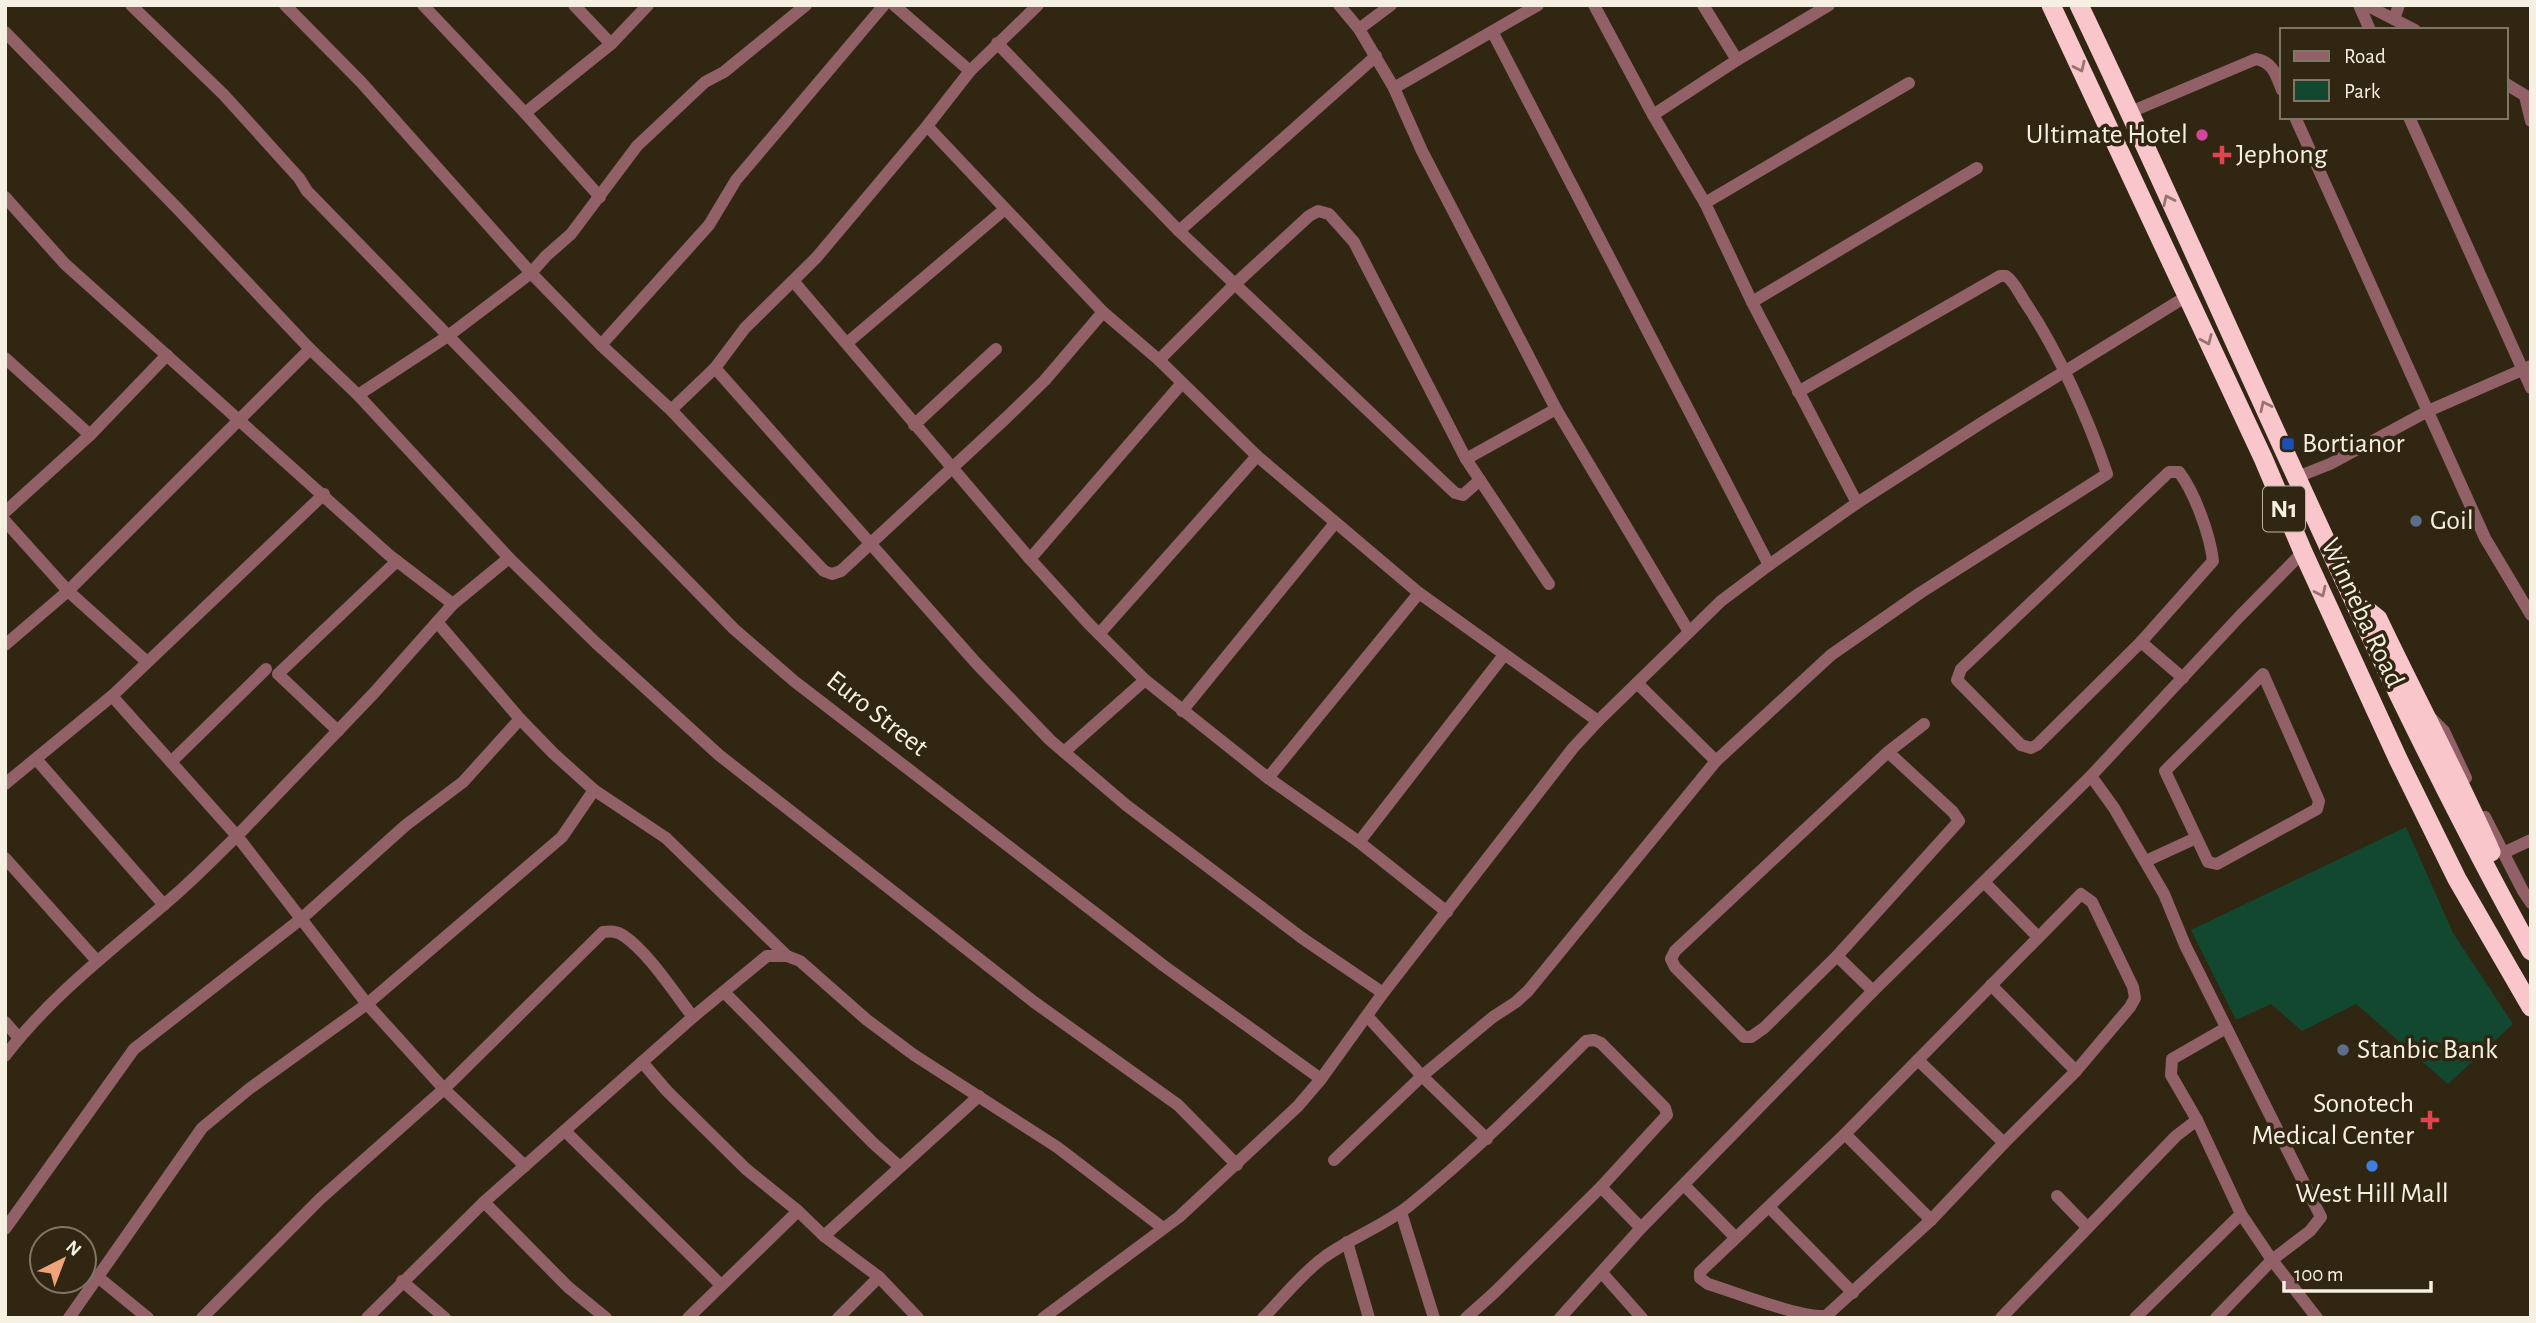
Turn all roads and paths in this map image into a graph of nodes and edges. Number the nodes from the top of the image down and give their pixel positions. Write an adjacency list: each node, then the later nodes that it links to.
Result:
1 (131, 5): 58 (street, Euro Street)
2 (285, 5): 52 (street)
3 (423, 5): 37 (street)
4 (574, 5): 28 (street)
5 (648, 5): 28 (street)
6 (806, 5): 48 (street)
7 (884, 5): 60 (street)
8 (894, 5): 31 (street)
9 (1339, 5): 24 (street)
10 (1391, 5): 24 (street)
11 (1538, 5): 26 (street)
12 (1594, 5): 39 (street)
13 (1703, 5): 30 (street)
14 (1829, 5): 30 (street)
15 (2052, 5): 43 (highway, Winneba Road / N1, one-way to 43)
16 (2079, 5): 38 (highway, Winneba Road / N1)
17 (2359, 5): 22 (street)
18 (2367, 5): 21 (street)
19 (2399, 5): 21 (street)
20 (1034, 7): 27 (street)
21 (2394, 19): 23 (street)
22 (2369, 28)
23 (2412, 28)
24 (1359, 29): 29 (street)
25 (5, 32): 61 (street)
26 (1493, 33): 35 (street); 94 (street)
27 (997, 43): 31 (street); 51 (street)
28 (611, 44): 37 (street)
29 (1376, 56): 35 (street); 51 (street)
30 (1737, 60): 39 (street)
31 (970, 71): 44 (street)
32 (1909, 83): 49 (street)
33 (2508, 85): 36 (street)
34 (2280, 86): 38 (street)
35 (1394, 88): 73 (street)
36 (2528, 98): 42 (street)
37 (525, 113): 48 (street)
38 (2128, 113): 45 (highway, Winneba Road / N1)
39 (1653, 115): 49 (street)
40 (2296, 119): 75 (street)
41 (2410, 119): 67 (street)
42 (2531, 121)
43 (2106, 124): 45 (highway); 55 (highway, Winneba Road / N1)
44 (927, 126): 50 (street); 53 (street)
45 (2139, 136): 82 (highway, Winneba Road / N1, one-way to 45)
46 (1977, 167): 56 (street)
47 (5, 197): 63 (street)
48 (600, 197): 52 (street)
49 (1705, 203): 56 (street)
50 (1005, 209): 57 (street); 59 (street)
51 (1179, 231): 54 (street)
52 (531, 273): 58 (street); 60 (street)
53 (794, 282): 59 (street); 66 (street)
54 (1235, 284): 65 (street); 80 (street); 83 (street)
55 (2187, 296): 68 (street); 90 (highway, Winneba Road / N1, one-way to 90)
56 (1752, 302): 71 (street)
57 (1103, 312): 65 (street); 81 (street)
58 (449, 336): 72 (street); 164 (street, Euro Street)
59 (846, 343): 77 (street)
60 (601, 345): 74 (street)
61 (310, 349): 72 (street); 76 (street)
62 (996, 349): 77 (street)
63 (167, 355): 76 (street); 78 (street)
64 (5, 358): 78 (street)
65 (1159, 360): 69 (street)
66 (715, 368): 74 (street); 89 (street)
67 (2526, 368): 70 (street); 75 (street)
68 (2063, 371): 71 (street); 85 (street); 123 (street)
69 (1182, 383): 79 (street); 92 (street)
70 (2531, 388)
71 (1798, 392): 85 (street)
72 (358, 395): 91 (street)
73 (1556, 409): 80 (street); 102 (street)
74 (671, 410): 89 (street)
75 (2428, 411): 82 (street); 100 (street)
76 (239, 422): 84 (street); 96 (street)
77 (914, 425): 81 (street)
78 (90, 435): 86 (street)
79 (1257, 456): 88 (street); 103 (street)
80 (1466, 459): 83 (street)
81 (953, 468): 89 (street); 92 (street)
82 (2297, 477): 99 (highway, Winneba Road / N1)
83 (1480, 480): 95 (street)
84 (324, 494): 93 (street); 107 (street)
85 (1857, 503): 94 (street)
86 (5, 512)
87 (5, 521): 96 (street)
88 (1335, 523): 97 (street); 113 (street)
89 (870, 544): 120 (street)
90 (2303, 552): 109 (street); 114 (highway, Winneba Road / N1, one-way to 114)
91 (509, 558): 98 (street); 173 (street)
92 (1030, 559): 103 (street)
93 (397, 561): 98 (street); 119 (street)
94 (1769, 565): 102 (street)
95 (1549, 584)
96 (68, 591): 105 (street); 107 (street)
97 (1419, 593): 106 (street); 126 (street)
98 (453, 604): 101 (street)
99 (2357, 608): 115 (highway); 143 (highway, Winneba Road / N1)
100 (2531, 615)
101 (437, 622): 116 (street); 119 (street)
102 (1689, 632): 111 (street)
103 (1099, 634): 110 (street)
104 (2140, 642): 104 (street); 109 (street)
105 (5, 645)
106 (1504, 655): 117 (street); 132 (street)
107 (146, 662): 112 (street)
108 (266, 669): 124 (street)
109 (2183, 678): 125 (street)
110 (1145, 680): 113 (street); 120 (street)
111 (1637, 683): 117 (street); 123 (street)
112 (112, 696): 122 (street); 124 (street)
113 (1182, 711): 126 (street)
114 (2376, 711): 152 (highway, Winneba Road / N1); 156 (highway)
115 (2423, 711): 133 (street); 141 (highway)
116 (520, 719): 128 (street); 140 (street)
117 (1598, 721): 139 (street)
118 (1924, 724): 121 (street)
119 (338, 731): 129 (street)
120 (1064, 752): 150 (street)
121 (1888, 752): 145 (street); 145 (street)
122 (36, 759): 127 (street); 138 (street)
123 (1716, 761): 163 (street)
124 (171, 762): 129 (street)
125 (2091, 776): 135 (street); 136 (street)
126 (1268, 778): 132 (street)
127 (5, 784)
128 (594, 790): 144 (street); 151 (street)
129 (237, 836): 138 (street); 140 (street)
130 (2196, 838): 130 (street); 135 (street)
131 (2531, 840): 133 (street)
132 (1359, 842): 139 (street)
133 (2503, 853): 137 (street)
134 (5, 858): 146 (street)
135 (2146, 861): 157 (street)
136 (1984, 881): 142 (street); 148 (street)
137 (2531, 903)
138 (164, 905): 146 (street)
139 (1447, 912): 150 (street)
140 (301, 919): 151 (street); 188 (street)
141 (2531, 927)
142 (2038, 937): 147 (street); 162 (street)
143 (2531, 951)
144 (787, 956): 149 (street); 166 (street)
145 (1837, 956): 148 (street)
146 (97, 961): 158 (street)
147 (1991, 985): 160 (street); 162 (street)
148 (1873, 991): 176 (street)
149 (724, 992): 154 (street); 175 (street)
150 (1383, 993): 153 (street)
151 (368, 1004): 165 (street); 195 (street)
152 (2531, 1007)
153 (1367, 1016): 163 (street); 164 (street)
154 (693, 1017): 161 (street); 165 (street)
155 (5, 1021): 158 (street)
156 (2531, 1024)
157 (2226, 1028): 167 (street); 192 (street)
158 (19, 1038): 159 (street)
159 (5, 1056)
160 (1918, 1060): 169 (street); 171 (street)
161 (642, 1062): 168 (street); 181 (street)
162 (2076, 1071): 171 (street)
163 (1422, 1076): 170 (street); 172 (street)
164 (1321, 1079): 173 (street)
165 (444, 1088): 174 (street); 201 (street)
166 (979, 1096): 175 (street); 186 (street)
167 (2197, 1120): 183 (street); 185 (street)
168 (566, 1132): 174 (street); 197 (street)
169 (1845, 1134): 180 (street); 184 (street)
170 (1487, 1139): 177 (street); 182 (street)
171 (2004, 1143): 184 (street)
172 (1334, 1160)
173 (1237, 1165): 186 (street)
174 (525, 1166): 179 (street)
175 (900, 1167): 189 (street)
176 (1684, 1185): 187 (street); 190 (street)
177 (1601, 1187): 187 (street); 212 (street)
178 (2057, 1195): 185 (street)
179 (484, 1202): 196 (street); 204 (street)
180 (1769, 1207): 190 (street); 198 (street)
181 (798, 1211): 189 (street); 197 (street)
182 (1401, 1212): 191 (street); 211 (street)
183 (2241, 1213): 192 (street); 216 (street)
184 (1931, 1220): 198 (street)
185 (2087, 1227): 215 (street)
186 (1163, 1228): 208 (street)
187 (1641, 1228): 193 (street)
188 (5, 1229)
189 (824, 1236): 194 (street)
190 (1735, 1237): 198 (street)
191 (1347, 1242): 209 (street); 210 (street)
192 (2272, 1261): 217 (street); 218 (street)
193 (1602, 1272): 213 (street); 214 (street)
194 (879, 1277): 206 (street); 207 (street)
195 (99, 1278): 199 (street); 200 (street)
196 (402, 1281): 202 (street); 203 (street)
197 (721, 1285): 205 (street)
198 (1853, 1293)
199 (69, 1318)
200 (148, 1318)
201 (202, 1318)
202 (367, 1318)
203 (445, 1318)
204 (606, 1318)
205 (688, 1318)
206 (838, 1318)
207 (918, 1318)
208 (1043, 1318)
209 (1263, 1318)
210 (1369, 1318)
211 (1434, 1318)
212 (1465, 1318)
213 (1560, 1318)
214 (1642, 1318)
215 (2001, 1318)
216 (2135, 1318)
217 (2216, 1318)
218 (2317, 1318)

